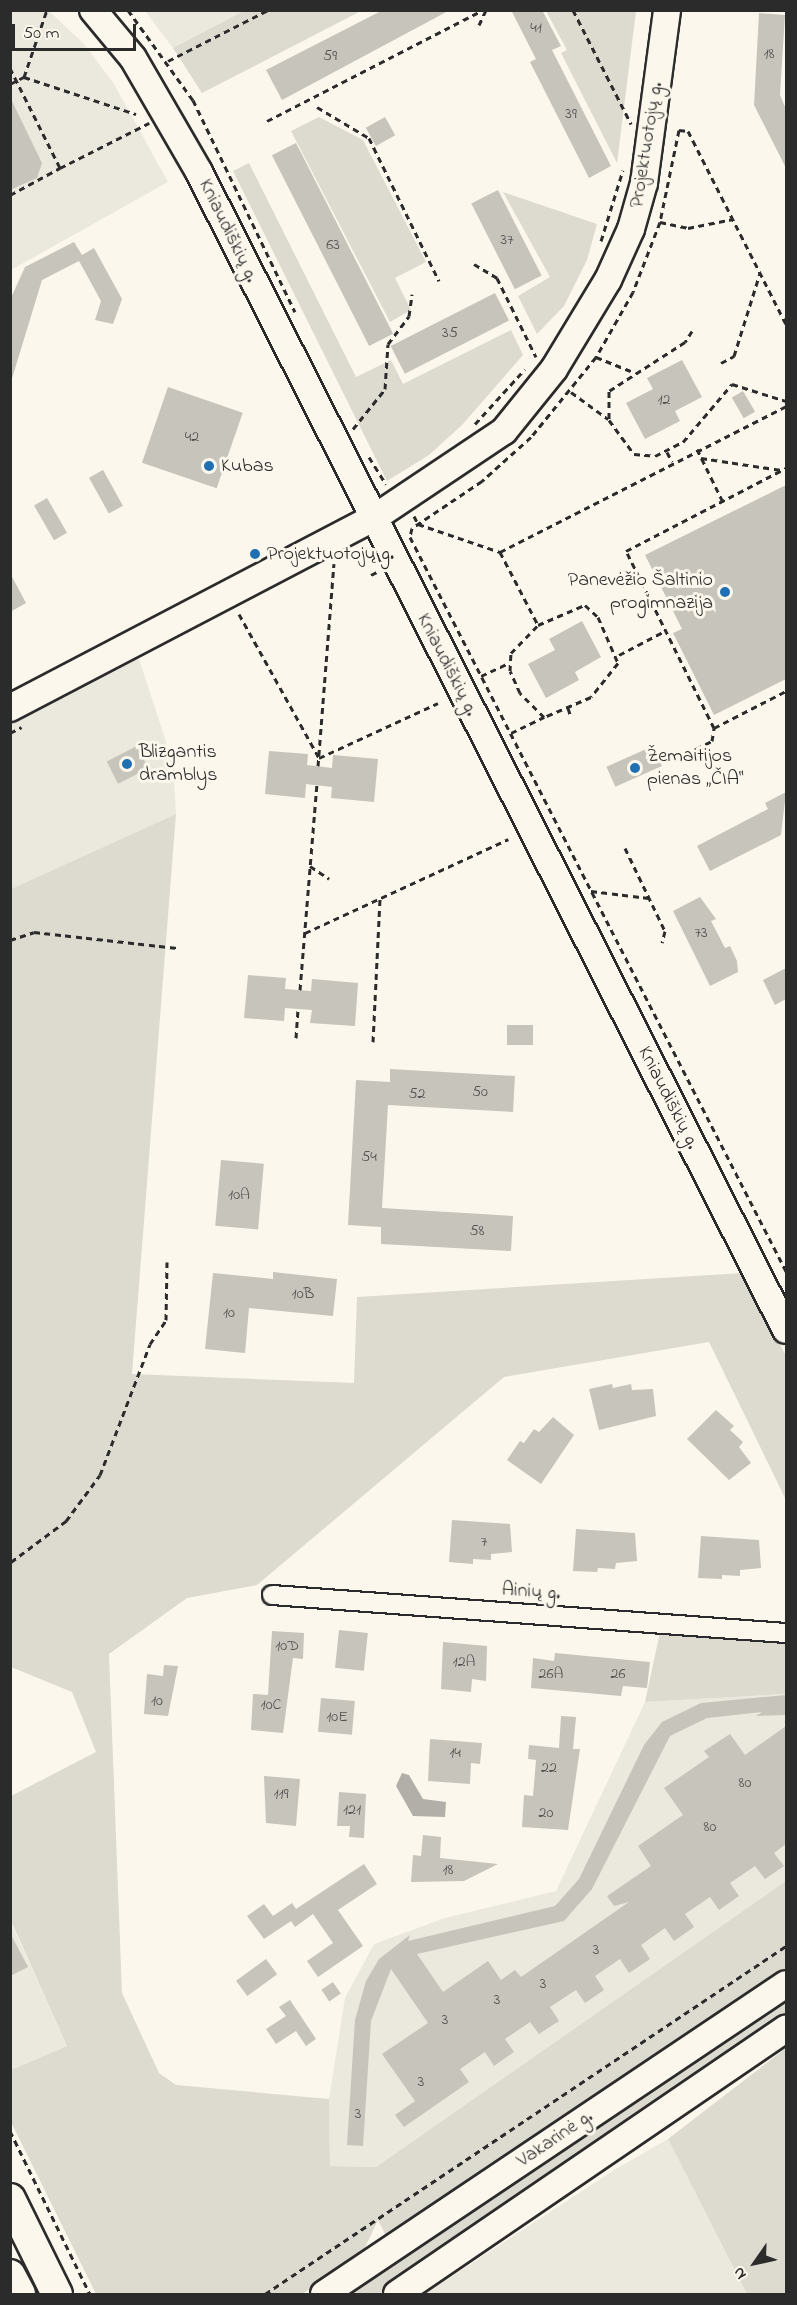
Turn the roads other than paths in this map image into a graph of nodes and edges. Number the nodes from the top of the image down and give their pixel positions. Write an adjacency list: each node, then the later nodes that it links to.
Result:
1 (93, 10): 3 (main road, Kniaudiškių g.)
2 (667, 10): 3 (main road, Projektuotojų g.)
3 (374, 518): 4 (main road, Projektuotojų g.); 5 (main road, Kniaudiškių g.)
4 (10, 708)
5 (786, 1330)
6 (272, 1595): 7 (street, Ainių g.)
7 (786, 1633)
8 (786, 1984): 14 (main road, Vakarinė g.)
9 (786, 2029): 15 (main road, Vakarinė g.)
10 (10, 2199): 13 (highway)
11 (10, 2275): 12 (highway)
12 (20, 2295)
13 (57, 2295)
14 (324, 2295)
15 (397, 2295)

